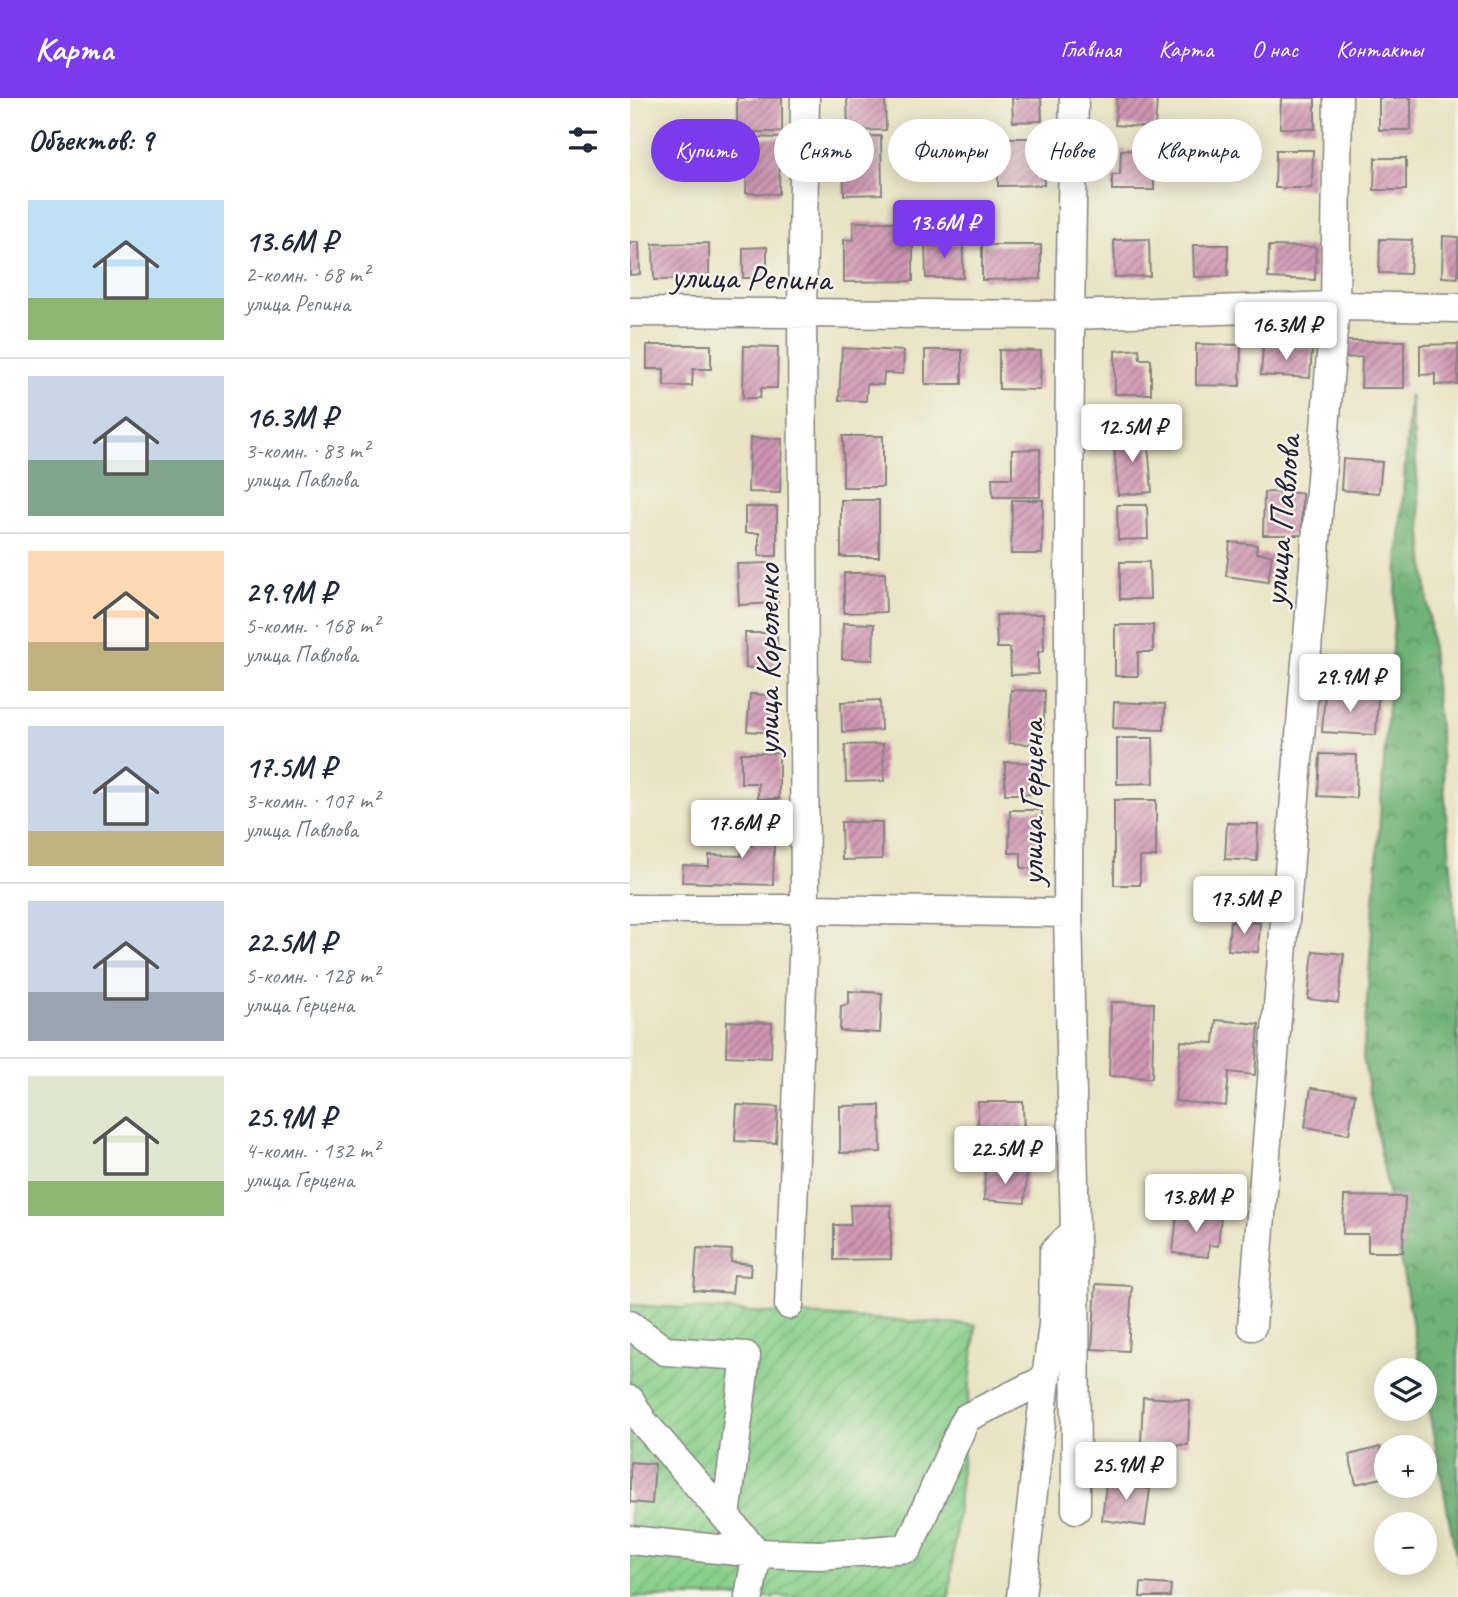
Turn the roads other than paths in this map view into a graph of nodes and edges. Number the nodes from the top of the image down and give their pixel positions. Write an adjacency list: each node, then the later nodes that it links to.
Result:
1 (805, 98): 7 (street, улица Короленко)
2 (1074, 98): 8 (street, улица Герцена)
3 (1338, 98): 4 (street, улица Павлова)
4 (1335, 306): 5 (street, улица Репина); 8 (street, улица Репина); 15 (street, улица Павлова)
5 (1458, 308)
6 (630, 313): 7 (street, улица Репина)
7 (803, 315): 8 (street, улица Репина); 10 (street, улица Короленко)
8 (1070, 315): 11 (street, улица Герцена)
9 (630, 909): 10 (street)
10 (805, 909): 11 (street); 13 (street, улица Короленко)
11 (1068, 912): 12 (street, улица Герцена)
12 (1075, 1231): 16 (street); 18 (street, улица Герцена)
13 (789, 1305)
14 (630, 1325): 19 (street)
15 (1252, 1326)
16 (1046, 1379): 21 (street); 23 (street)
17 (630, 1400): 19 (street)
18 (1076, 1508)
19 (726, 1517): 21 (street)
20 (630, 1540): 21 (street)
21 (757, 1553): 22 (street)
22 (749, 1597)
23 (1021, 1597)

